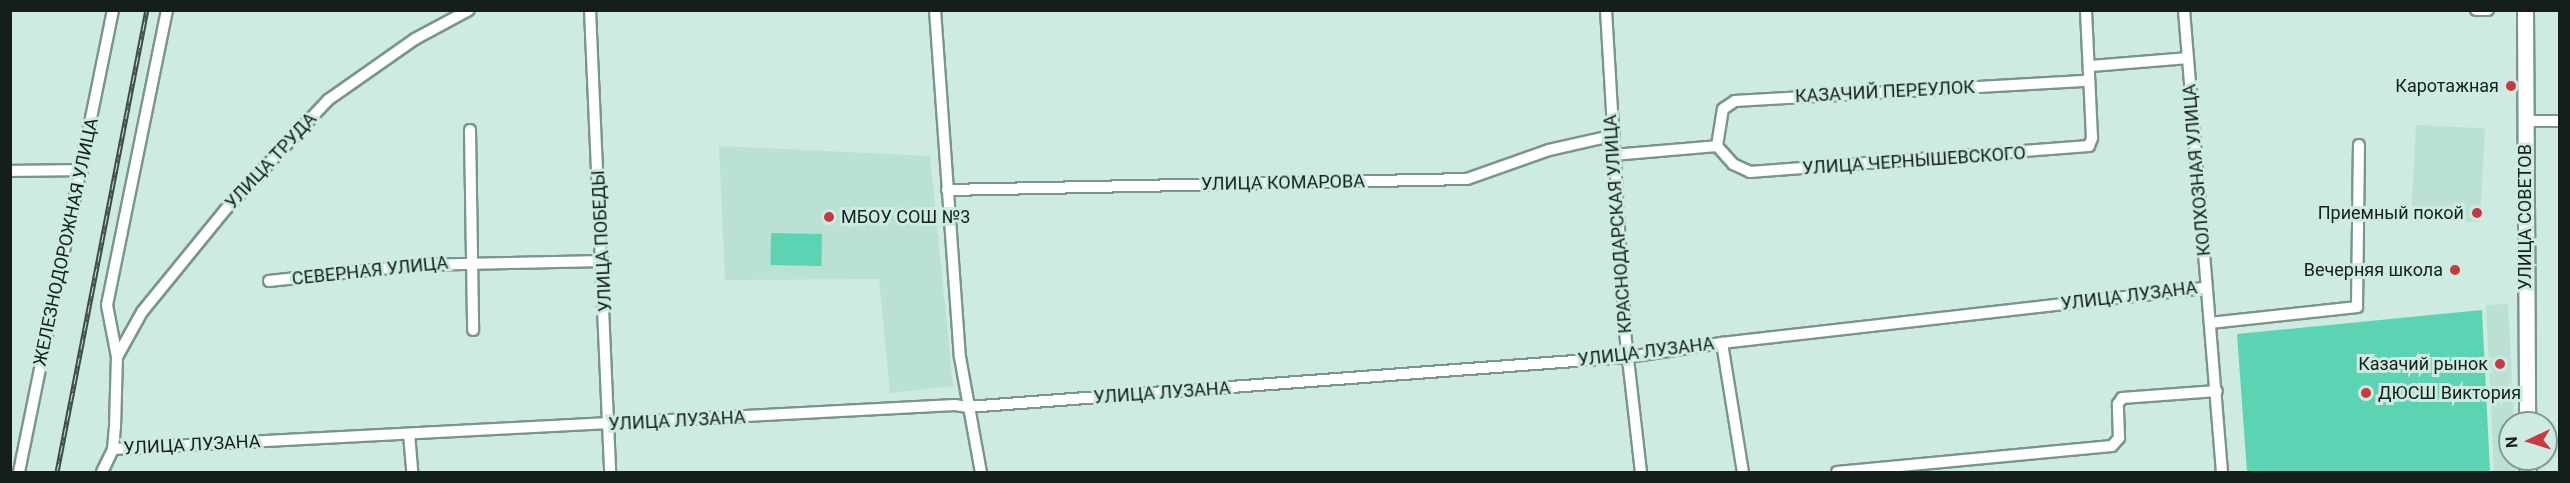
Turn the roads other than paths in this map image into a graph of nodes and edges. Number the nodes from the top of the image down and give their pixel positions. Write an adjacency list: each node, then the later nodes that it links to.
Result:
1 (113, 10): 22 (street, ЖЕЛЕЗНОДОРОЖНАЯ УЛИЦА)
2 (166, 10): 32 (street)
3 (469, 10): 32 (street, УЛИЦА ТРУДА)
4 (590, 10): 25 (street, УЛИЦА ПОБЕДЫ)
5 (935, 10): 24 (street)
6 (1606, 10): 18 (street, КРАСНОДАРСКАЯ УЛИЦА)
7 (2086, 10): 13 (street, УЛИЦА ЧЕРНЫШЕВСКОГО)
8 (2184, 10): 12 (street, КОЛХОЗНАЯ УЛИЦА)
9 (2476, 10): 10 (street)
10 (2488, 10)
11 (2525, 10): 15 (main road, УЛИЦА СОВЕТОВ)
12 (2187, 58): 13 (street); 28 (street, КОЛХОЗНАЯ УЛИЦА)
13 (2090, 66): 14 (street, УЛИЦА ЧЕРНЫШЕВСКОГО)
14 (2086, 81): 20 (street, КАЗАЧИЙ ПЕРЕУЛОК); 20 (street, УЛИЦА ЧЕРНЫШЕВСКОГО)
15 (2524, 121): 16 (street); 36 (main road, УЛИЦА СОВЕТОВ)
16 (2559, 121)
17 (470, 130): 26 (street, СЕВЕРНАЯ УЛИЦА)
18 (1611, 136): 21 (street, КРАСНОДАРСКАЯ УЛИЦА); 24 (street, УЛИЦА КОМАРОВА)
19 (2359, 145): 29 (street)
20 (1717, 146): 21 (street)
21 (1613, 155): 33 (street, КРАСНОДАРСКАЯ УЛИЦА)
22 (82, 170): 23 (street); 40 (street, ЖЕЛЕЗНОДОРОЖНАЯ УЛИЦА)
23 (10, 171)
24 (947, 190): 35 (street)
25 (603, 261): 26 (street, СЕВЕРНАЯ УЛИЦА); 37 (street, УЛИЦА ПОБЕДЫ)
26 (471, 262): 27 (street, СЕВЕРНАЯ УЛИЦА); 30 (street, СЕВЕРНАЯ УЛИЦА)
27 (269, 281)
28 (2206, 288): 29 (street, КОЛХОЗНАЯ УЛИЦА); 31 (street, УЛИЦА ЛУЗАНА)
29 (2210, 323): 34 (street, КОЛХОЗНАЯ УЛИЦА)
30 (473, 330)
31 (1722, 343): 33 (street, УЛИЦА ЛУЗАНА); 46 (street)
32 (117, 357): 39 (street)
33 (1628, 357): 35 (street, УЛИЦА ЛУЗАНА); 45 (street, КРАСНОДАРСКАЯ УЛИЦА)
34 (2217, 391): 47 (street); 48 (street, КОЛХОЗНАЯ УЛИЦА)
35 (967, 407): 37 (street, УЛИЦА ЛУЗАНА); 44 (street)
36 (2527, 411)
37 (610, 425): 38 (street, УЛИЦА ЛУЗАНА); 43 (street, УЛИЦА ПОБЕДЫ)
38 (409, 434): 39 (street, УЛИЦА ЛУЗАНА); 42 (street)
39 (113, 449): 41 (street)
40 (16, 469)
41 (102, 472)
42 (412, 472)
43 (610, 472)
44 (981, 472)
45 (1641, 472)
46 (1743, 472)
47 (1837, 472)
48 (2222, 472)

